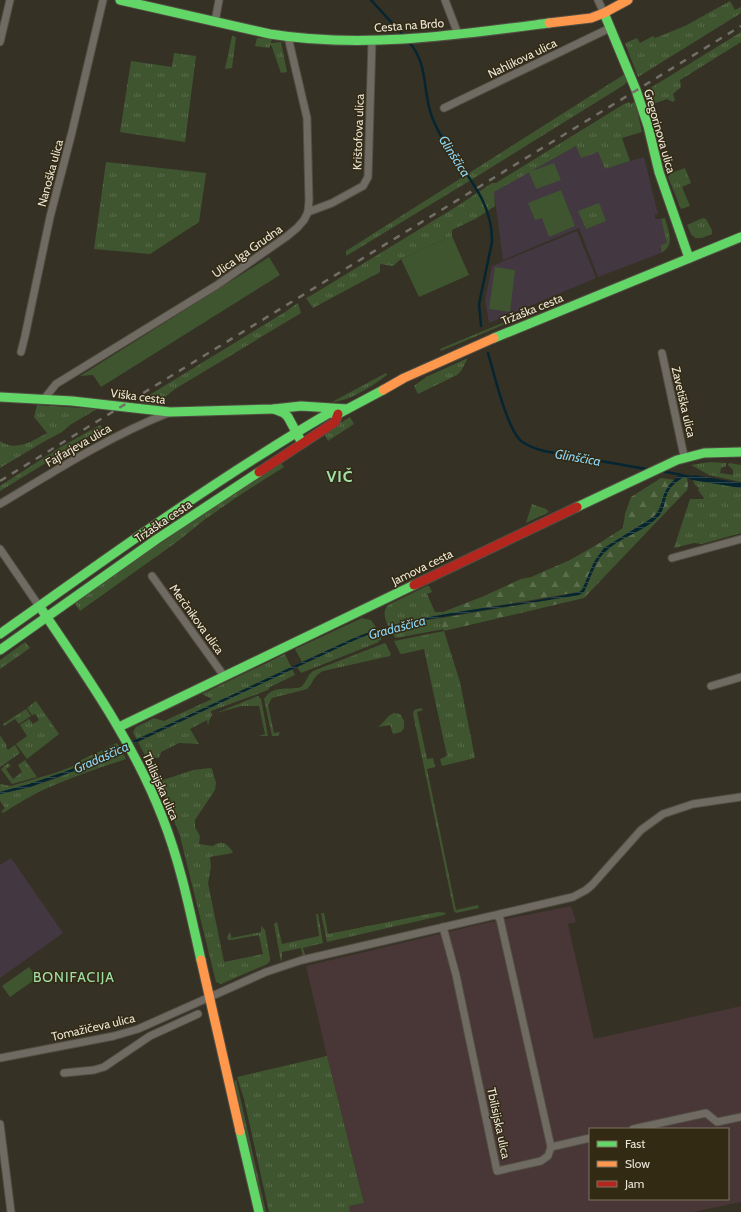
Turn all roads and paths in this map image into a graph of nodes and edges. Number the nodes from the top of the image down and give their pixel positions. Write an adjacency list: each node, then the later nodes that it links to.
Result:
1 (10, 0): 15 (street)
2 (103, 0): 20 (street, Nanoška ulica)
3 (120, 0): 8 (street, Cesta na Brdo)
4 (219, 0): 10 (street)
5 (445, 0): 12 (street)
6 (598, 0): 9 (street)
7 (628, 0): 9 (street, Cesta na Brdo)
8 (132, 1): 10 (street, Cesta na Brdo)
9 (604, 13): 11 (street, Gregorinova ulica); 12 (street, Cesta na Brdo)
10 (215, 22): 13 (street, Cesta na Brdo)
11 (610, 28): 16 (street, Nahlikova ulica); 19 (street, Gregorinova ulica)
12 (458, 34): 14 (street, Cesta na Brdo)
13 (288, 37): 14 (street, Cesta na Brdo); 17 (street)
14 (372, 40): 17 (street, Krištofova ulica)
15 (0, 42)
16 (444, 108)
17 (308, 212): 23 (street, Ulica Iga Grudna)
18 (741, 237): 19 (street, Tržaška cesta)
19 (689, 258): 25 (street, Tržaška cesta)
20 (21, 352)
21 (662, 353): 31 (street, Zavetiška ulica)
22 (0, 397): 23 (street, Viška cesta)
23 (44, 399): 26 (street, Viška cesta)
24 (274, 409): 25 (street, Viška cesta); 26 (street, Viška cesta); 28 (street)
25 (347, 409): 27 (street, Tržaška cesta)
26 (170, 412): 32 (street, Fajfarjeva ulica)
27 (338, 414): 28 (street, Tržaška cesta); 29 (street, Tržaška cesta)
28 (296, 432): 29 (street); 37 (street, Tržaška cesta)
29 (302, 443): 38 (street, Tržaška cesta)
30 (741, 452): 31 (street, Jamova cesta)
31 (684, 456): 41 (street, Jamova cesta)
32 (0, 504)
33 (741, 539): 35 (street)
34 (0, 549): 37 (street)
35 (672, 558)
36 (152, 576): 41 (street, Merčnikova ulica)
37 (39, 606): 38 (street, Tbilisijska ulica); 39 (street, Tržaška cesta)
38 (47, 617): 40 (street, Tržaška cesta); 44 (street, Tbilisijska ulica)
39 (0, 634)
40 (0, 650)
41 (224, 676): 44 (street, Jamova cesta)
42 (741, 677): 43 (street)
43 (711, 686)
44 (119, 727): 48 (street, Tbilisijska ulica)
45 (741, 797): 46 (street)
46 (497, 916): 47 (street); 58 (street)
47 (443, 927): 48 (street); 58 (street, Tbilisijska ulica)
48 (210, 997): 50 (street, Tomažičeva ulica); 60 (street, Tbilisijska ulica)
49 (198, 1014): 51 (street)
50 (146, 1026): 51 (street); 52 (street, Tomažičeva ulica)
51 (150, 1036): 53 (street)
52 (0, 1058)
53 (64, 1073)
54 (741, 1117): 56 (street)
55 (0, 1124): 59 (street)
56 (638, 1128)
57 (589, 1138): 58 (street)
58 (551, 1147)
59 (11, 1212)
60 (259, 1212)

